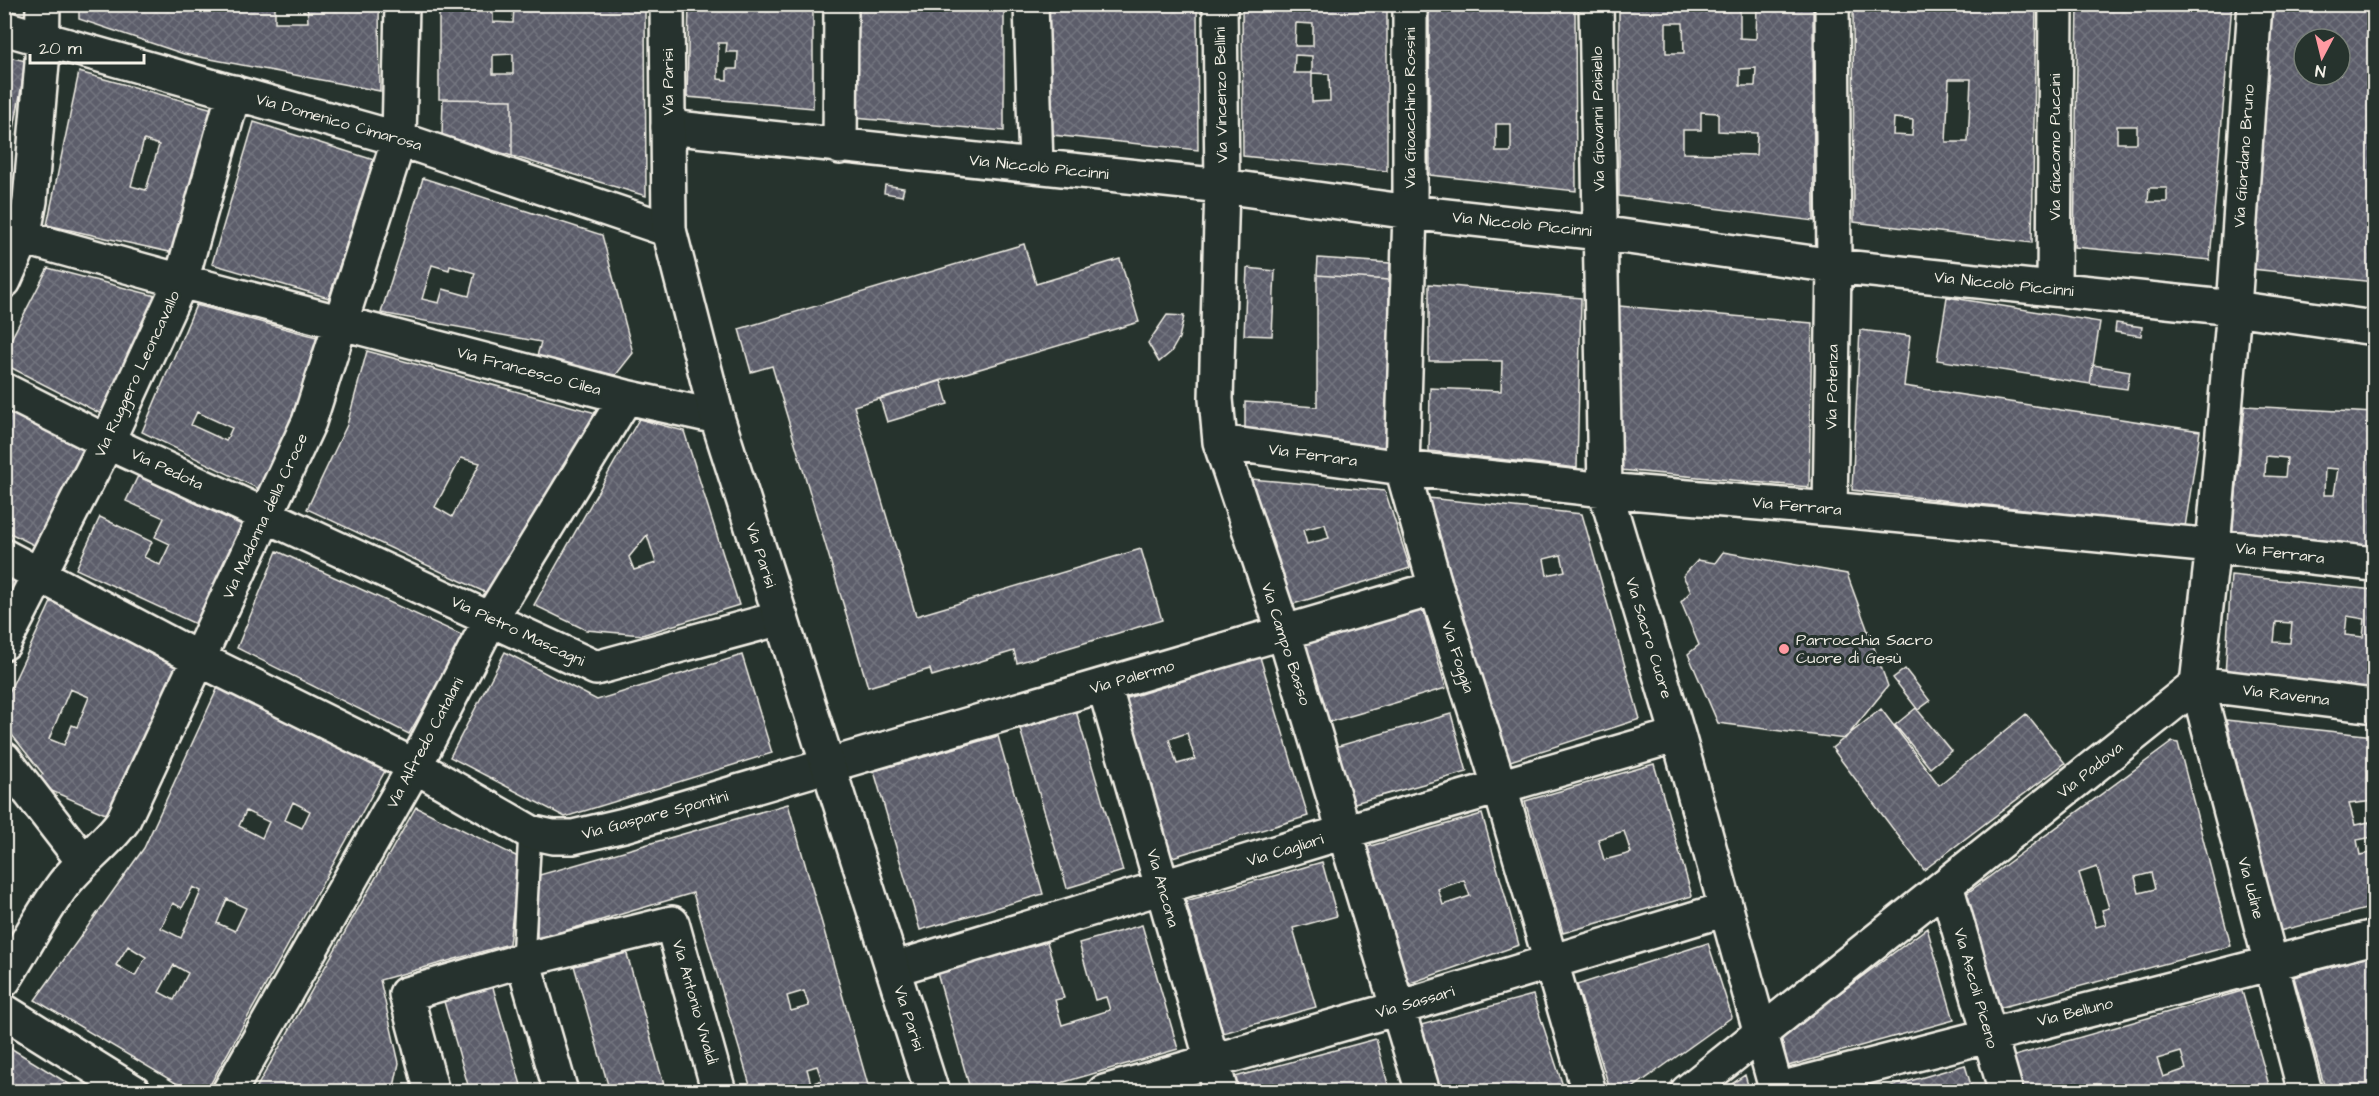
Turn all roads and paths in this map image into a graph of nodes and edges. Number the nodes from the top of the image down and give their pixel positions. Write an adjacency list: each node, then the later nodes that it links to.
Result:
1 (43, 4): 13 (street)
2 (402, 4): 16 (street, Via Madonna della Croce)
3 (667, 4): 15 (street, Via Parisi)
4 (841, 4): 17 (street)
5 (1031, 4): 18 (street)
6 (1220, 4): 19 (street, Via Vincenzo Bellini)
7 (1410, 4): 20 (street, Via Gioacchino Rossini)
8 (1596, 4): 22 (street, Via Giovanni Paisiello)
9 (1832, 4): 24 (street, Via Potenza)
10 (2056, 4): 27 (street, Via Giacomo Puccini)
11 (2255, 4): 28 (street, Via Giordano Bruno)
12 (4, 28): 13 (street, Via Domenico Cimarosa)
13 (42, 37): 14 (street, Via Domenico Cimarosa); 23 (street)
14 (234, 92): 16 (street, Via Domenico Cimarosa); 26 (street, Via Ruggero Leoncavallo)
15 (668, 127): 17 (street, Via Niccolò Piccinni); 21 (street, Via Parisi)
16 (399, 139): 21 (street, Via Domenico Cimarosa); 29 (street, Via Madonna della Croce)
17 (840, 147): 18 (street, Via Niccolò Piccinni)
18 (1036, 166): 19 (street, Via Niccolò Piccinni)
19 (1222, 186): 20 (street, Via Niccolò Piccinni); 35 (street, Via Campo Basso)
20 (1410, 212): 22 (street, Via Niccolò Piccinni); 36 (street, Via Foggia)
21 (669, 230): 33 (street, Via Parisi)
22 (1599, 233): 24 (street, Via Niccolò Piccinni); 37 (street, Via Sacro Cuore)
23 (14, 235): 25 (street); 26 (street, Via Francesco Cilea)
24 (1834, 266): 27 (street, Via Niccolò Piccinni); 38 (street, Via Potenza)
25 (4, 281)
26 (181, 281): 29 (street, Via Francesco Cilea); 34 (street, Via Ruggero Leoncavallo)
27 (2054, 289): 28 (street, Via Niccolò Piccinni)
28 (2234, 308): 30 (street, Via Niccolò Piccinni); 40 (street)
29 (342, 322): 32 (street, Via Francesco Cilea); 39 (street, Via Madonna della Croce)
30 (2374, 328)
31 (4, 390): 34 (street, Via Pedota)
32 (626, 397): 33 (street, Via Francesco Cilea); 45 (street, Via Alfredo Catalani)
33 (717, 417): 46 (street, Via Parisi)
34 (107, 442): 39 (street, Via Pedota); 43 (street, Via Ruggero Leoncavallo)
35 (1220, 442): 36 (street, Via Ferrara); 47 (street, Via Campo Basso)
36 (1402, 468): 37 (street, Via Ferrara); 44 (street, Via Foggia)
37 (1605, 490): 38 (street, Via Ferrara); 53 (street, Via Sacro Cuore)
38 (1830, 509): 40 (street, Via Ferrara)
39 (266, 514): 45 (street, Via Pietro Mascagni); 49 (street, Via Madonna della Croce)
40 (2213, 546): 42 (street, Via Ferrara); 50 (street)
41 (4, 556): 43 (street, Via Gaspare Spontini)
42 (2374, 564)
43 (41, 575): 48 (street, Via Ruggero Leoncavallo); 49 (street, Via Gaspare Spontini)
44 (1436, 588): 47 (street, Via Palermo); 57 (street, Via Foggia)
45 (491, 618): 46 (street, Via Pietro Mascagni); 55 (street, Via Alfredo Catalani)
46 (781, 618): 56 (street, Via Parisi)
47 (1284, 633): 51 (street, Via Palermo); 59 (street, Via Campo Basso)
48 (4, 643)
49 (197, 658): 55 (street, Via Gaspare Spontini); 60 (street, Via Madonna della Croce)
50 (2197, 684): 52 (street, Via Ravenna); 61 (street, Via Padova); 67 (street, Via Udine)
51 (1104, 685): 56 (street, Via Palermo); 62 (street, Via Ancona)
52 (2374, 706)
53 (1678, 735): 57 (street, Via Cagliari); 63 (street, Via Sacro Cuore)
54 (4, 759): 60 (street)
55 (415, 766): 58 (street, Via Gaspare Spontini); 77 (street, Via Alfredo Catalani)
56 (829, 766): 58 (street, Via Gaspare Spontini); 68 (street, Via Parisi)
57 (1500, 788): 59 (street, Via Cagliari); 66 (street, Via Foggia)
58 (530, 831): 65 (lane)
59 (1344, 832): 62 (street, Via Cagliari); 70 (street, Via Campo Basso)
60 (83, 861): 69 (street, Via Madonna della Croce)
61 (1946, 885): 72 (street, Via Padova); 73 (street, Via Ascoli Piceno)
62 (1163, 888): 68 (street, Via Cagliari); 74 (street, Via Ancona)
63 (1726, 909): 66 (street, Via Sassari); 72 (street, Via Sacro Cuore)
64 (2374, 936): 67 (street, Via Belluno)
65 (523, 960): 78 (street); 79 (street); 80 (street, Via Antonio Vivaldi)
66 (1552, 961): 70 (street, Via Sassari); 85 (street, Via Foggia)
67 (2270, 963): 73 (street, Via Belluno); 88 (street, Via Udine)
68 (893, 969): 81 (street, Via Parisi)
69 (4, 980)
70 (1398, 1008): 74 (street, Via Sassari); 84 (street, Via Campo Basso)
71 (4, 1011): 76 (street)
72 (1762, 1033): 75 (street, Via Sacro Cuore); 86 (street, Via Padova)
73 (1989, 1034): 75 (street, Via Belluno); 87 (street, Via Ascoli Piceno)
74 (1212, 1060): 82 (street, Via Sassari); 83 (street, Via Ancona)
75 (1776, 1091)
76 (134, 1092)
77 (229, 1092)
78 (432, 1092)
79 (561, 1092)
80 (719, 1092)
81 (932, 1092)
82 (1104, 1092)
83 (1221, 1092)
84 (1423, 1092)
85 (1588, 1092)
86 (1687, 1092)
87 (2006, 1092)
88 (2305, 1092)

